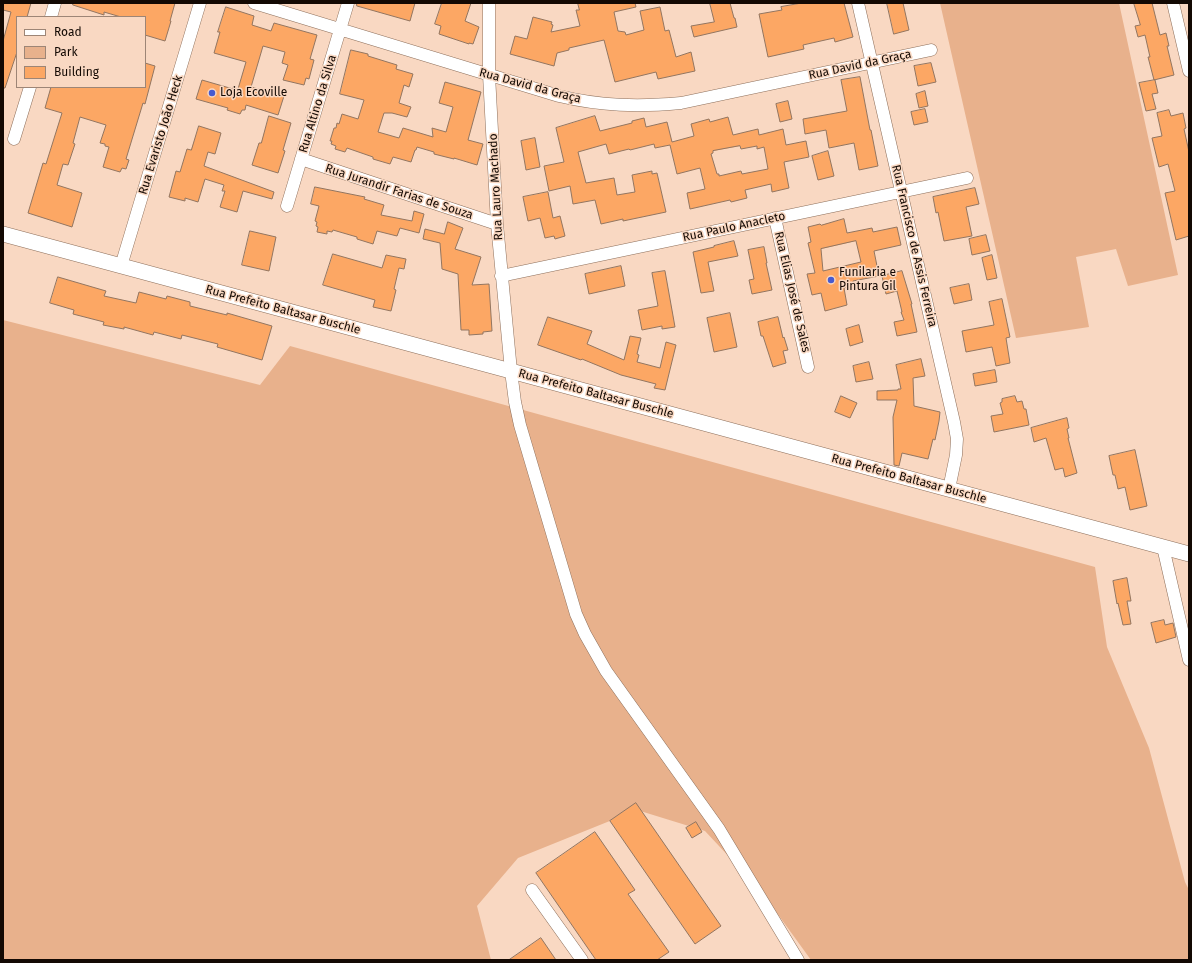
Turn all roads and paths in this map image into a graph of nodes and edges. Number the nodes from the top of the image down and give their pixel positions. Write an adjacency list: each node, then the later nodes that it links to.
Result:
1 (56, 3): 8 (street)
2 (200, 3): 23 (street, Rua Evaristo João Heck)
3 (254, 3): 9 (street, Rua David da Graça)
4 (348, 3): 9 (street, Rua Altino da Silva)
5 (489, 3): 13 (street, Rua Lauro Machado)
6 (858, 3): 11 (street, Rua Francisco de Assis Ferreira)
7 (1173, 3): 12 (street)
8 (51, 16)
9 (340, 30): 13 (street, Rua David da Graça); 16 (street, Rua Altino da Silva)
10 (931, 50): 11 (street, Rua David da Graça)
11 (872, 63): 13 (street, Rua David da Graça); 18 (street, Rua Francisco de Assis Ferreira)
12 (1189, 71)
13 (489, 75): 21 (street, Rua Lauro Machado)
14 (30, 88): 15 (street)
15 (14, 139)
16 (301, 159): 19 (street, Rua Altino da Silva); 21 (street, Rua Jurandir Farias de Souza)
17 (967, 178): 18 (street, Rua Paulo Anacleto)
18 (901, 192): 20 (street, Rua Paulo Anacleto); 27 (street, Rua Francisco de Assis Ferreira)
19 (288, 206)
20 (775, 218): 24 (street, Rua Paulo Anacleto); 25 (street, Rua Elias José de Sales)
21 (497, 224): 24 (street, Rua Lauro Machado)
22 (3, 234): 23 (main road, Rua Prefeito Baltasar Buschle)
23 (121, 266): 26 (main road, Rua Prefeito Baltasar Buschle)
24 (502, 276): 26 (street, Rua Lauro Machado)
25 (808, 367)
26 (511, 371): 27 (main road, Rua Prefeito Baltasar Buschle); 33 (street, Rua Lauro Machado)
27 (949, 489): 28 (main road, Rua Prefeito Baltasar Buschle)
28 (1163, 547): 29 (main road, Rua Prefeito Baltasar Buschle); 30 (street)
29 (1189, 554)
30 (1189, 660)
31 (532, 890): 32 (street)
32 (582, 960)
33 (798, 960)

